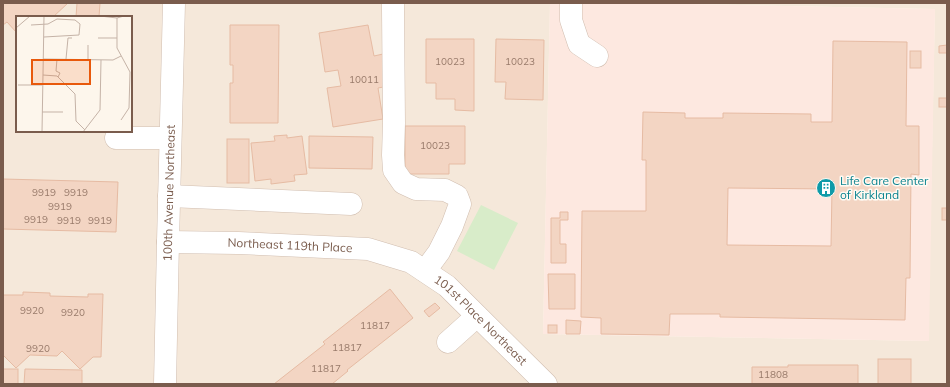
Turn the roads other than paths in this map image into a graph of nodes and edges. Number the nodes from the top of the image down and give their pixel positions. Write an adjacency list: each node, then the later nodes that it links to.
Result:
1 (174, 3): 6 (street, 100th Avenue Northeast)
2 (394, 3): 10 (street)
3 (571, 3): 4 (street)
4 (596, 56)
5 (116, 138): 6 (street)
6 (170, 138): 7 (street, 100th Avenue Northeast)
7 (169, 196): 8 (street); 9 (street, 100th Avenue Northeast)
8 (351, 204)
9 (168, 242): 10 (street, Northeast 119th Place); 13 (street, 100th Avenue Northeast)
10 (418, 267): 11 (street, 101st Place Northeast)
11 (477, 316): 12 (street); 14 (street, 101st Place Northeast)
12 (448, 342)
13 (165, 384)
14 (546, 384)

